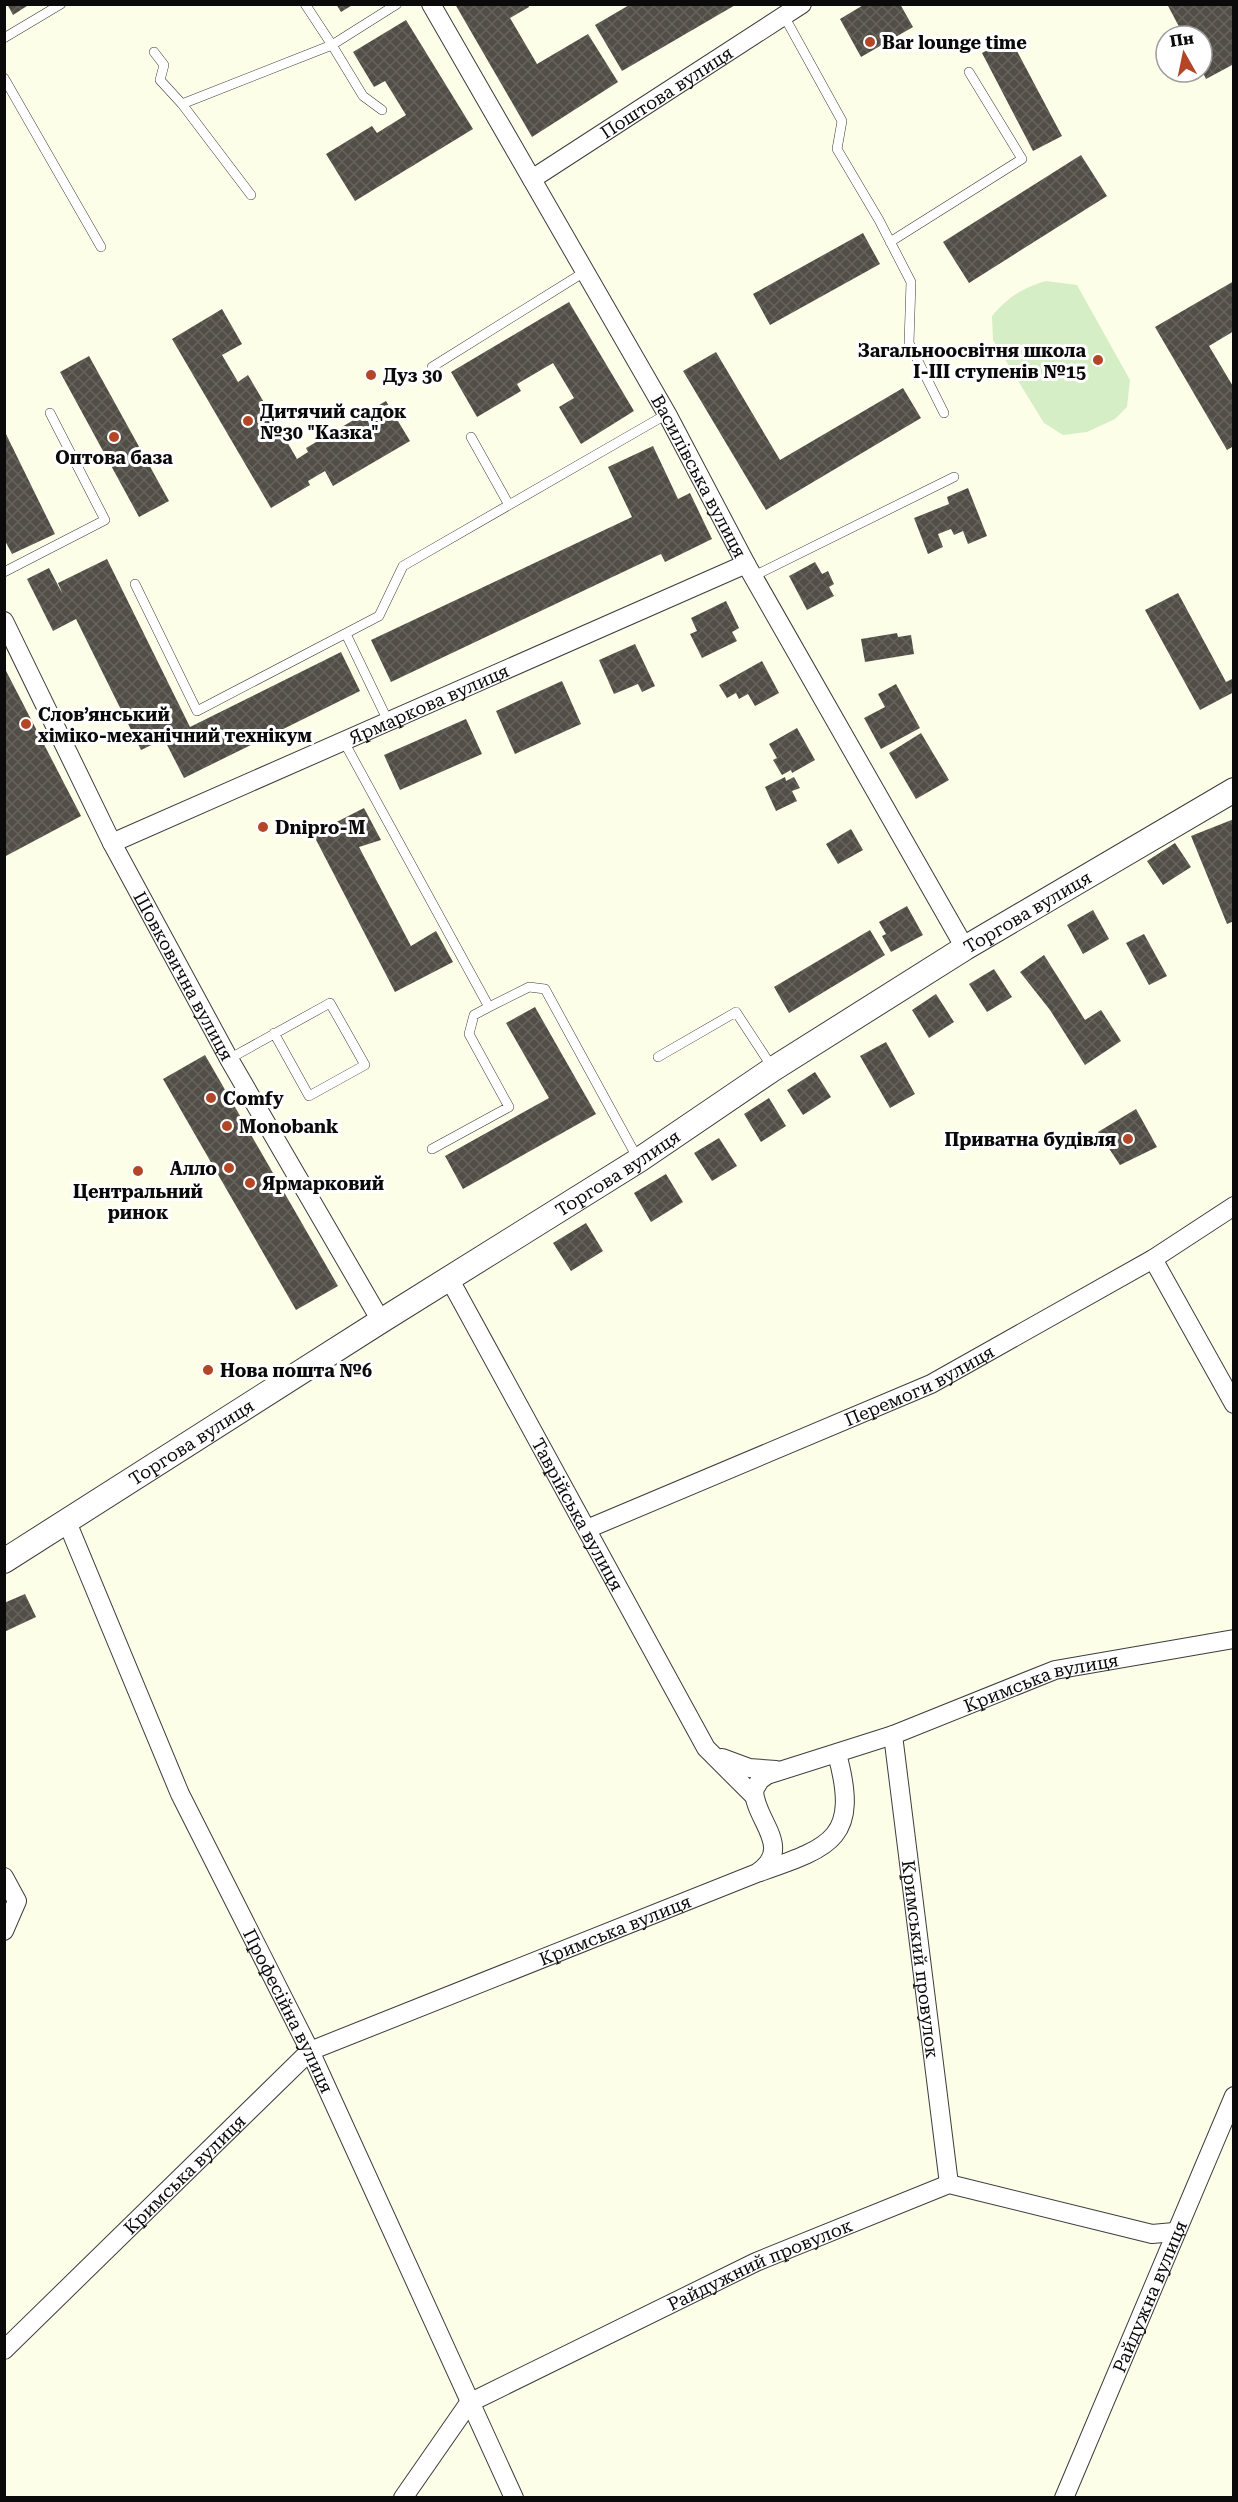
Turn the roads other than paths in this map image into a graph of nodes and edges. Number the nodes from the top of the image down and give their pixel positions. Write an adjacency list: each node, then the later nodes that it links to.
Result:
1 (61, 4): 7 (lane)
2 (305, 4): 8 (lane)
3 (397, 4): 8 (lane)
4 (431, 4): 14 (street, Василівська вулиця)
5 (802, 4): 6 (street, Поштова вулиця)
6 (784, 16): 14 (street, Поштова вулиця); 16 (lane)
7 (5, 36)
8 (332, 45): 12 (lane); 13 (lane)
9 (154, 52): 12 (lane)
10 (969, 72): 16 (lane)
11 (4, 78): 17 (lane)
12 (182, 104): 15 (lane)
13 (382, 111)
14 (532, 179): 18 (street, Василівська вулиця)
15 (251, 195)
16 (890, 242): 21 (lane)
17 (101, 247)
18 (586, 271): 19 (lane); 22 (street, Василівська вулиця)
19 (432, 367)
20 (50, 413): 27 (lane)
21 (944, 413)
22 (667, 414): 25 (lane); 26 (street, Василівська вулиця)
23 (471, 437): 25 (lane)
24 (954, 477): 26 (lane)
25 (509, 504): 30 (lane)
26 (750, 570): 31 (street, Ярмаркова вулиця); 35 (street, Василівська вулиця)
27 (4, 572)
28 (135, 584): 30 (lane)
29 (4, 621): 34 (street, Шовковична вулиця)
30 (346, 634): 31 (lane)
31 (388, 721): 32 (street, Ярмаркова вулиця)
32 (343, 740): 34 (street, Ярмаркова вулиця); 36 (lane)
33 (1233, 790): 35 (street, Торгова вулиця)
34 (112, 843): 39 (street, Шовковична вулиця)
35 (966, 948): 40 (street, Торгова вулиця)
36 (489, 1007): 41 (lane); 42 (lane)
37 (274, 1033): 37 (lane); 39 (lane)
38 (658, 1057): 40 (lane)
39 (229, 1059): 46 (street, Шовковична вулиця)
40 (773, 1069): 42 (street, Торгова вулиця)
41 (432, 1149)
42 (639, 1160): 45 (street, Торгова вулиця)
43 (1233, 1206): 44 (street, Перемоги вулиця)
44 (1153, 1259): 47 (street); 49 (street, Перемоги вулиця)
45 (450, 1280): 46 (street, Торгова вулиця); 49 (street, Таврійська вулиця)
46 (381, 1321): 48 (street, Торгова вулиця)
47 (1233, 1404)
48 (67, 1522): 50 (street, Торгова вулиця); 60 (street, Професійна вулиця)
49 (587, 1529): 53 (street, Таврійська вулиця)
50 (4, 1561)
51 (1233, 1640): 52 (street, Кримська вулиця)
52 (893, 1735): 54 (street, Кримська вулиця); 62 (street, Кримський провулок)
53 (706, 1748): 55 (street); 56 (street, Таврійська вулиця)
54 (837, 1754): 55 (street, Кримська вулиця); 57 (street, Кримська вулиця)
55 (778, 1770): 56 (street, Кримська вулиця)
56 (754, 1796): 57 (street)
57 (757, 1873): 60 (street, Кримська вулиця)
58 (4, 1877): 59 (street)
59 (4, 1931)
60 (310, 2051): 64 (street, Кримська вулиця); 65 (street, Професійна вулиця)
61 (1233, 2096): 63 (street, Райдужна вулиця)
62 (949, 2184): 63 (street); 65 (street, Райдужний провулок)
63 (1174, 2232): 68 (street, Райдужна вулиця)
64 (4, 2350)
65 (469, 2403): 66 (street, Райдужний провулок); 67 (street, Професійна вулиця)
66 (403, 2498)
67 (514, 2498)
68 (1064, 2498)

